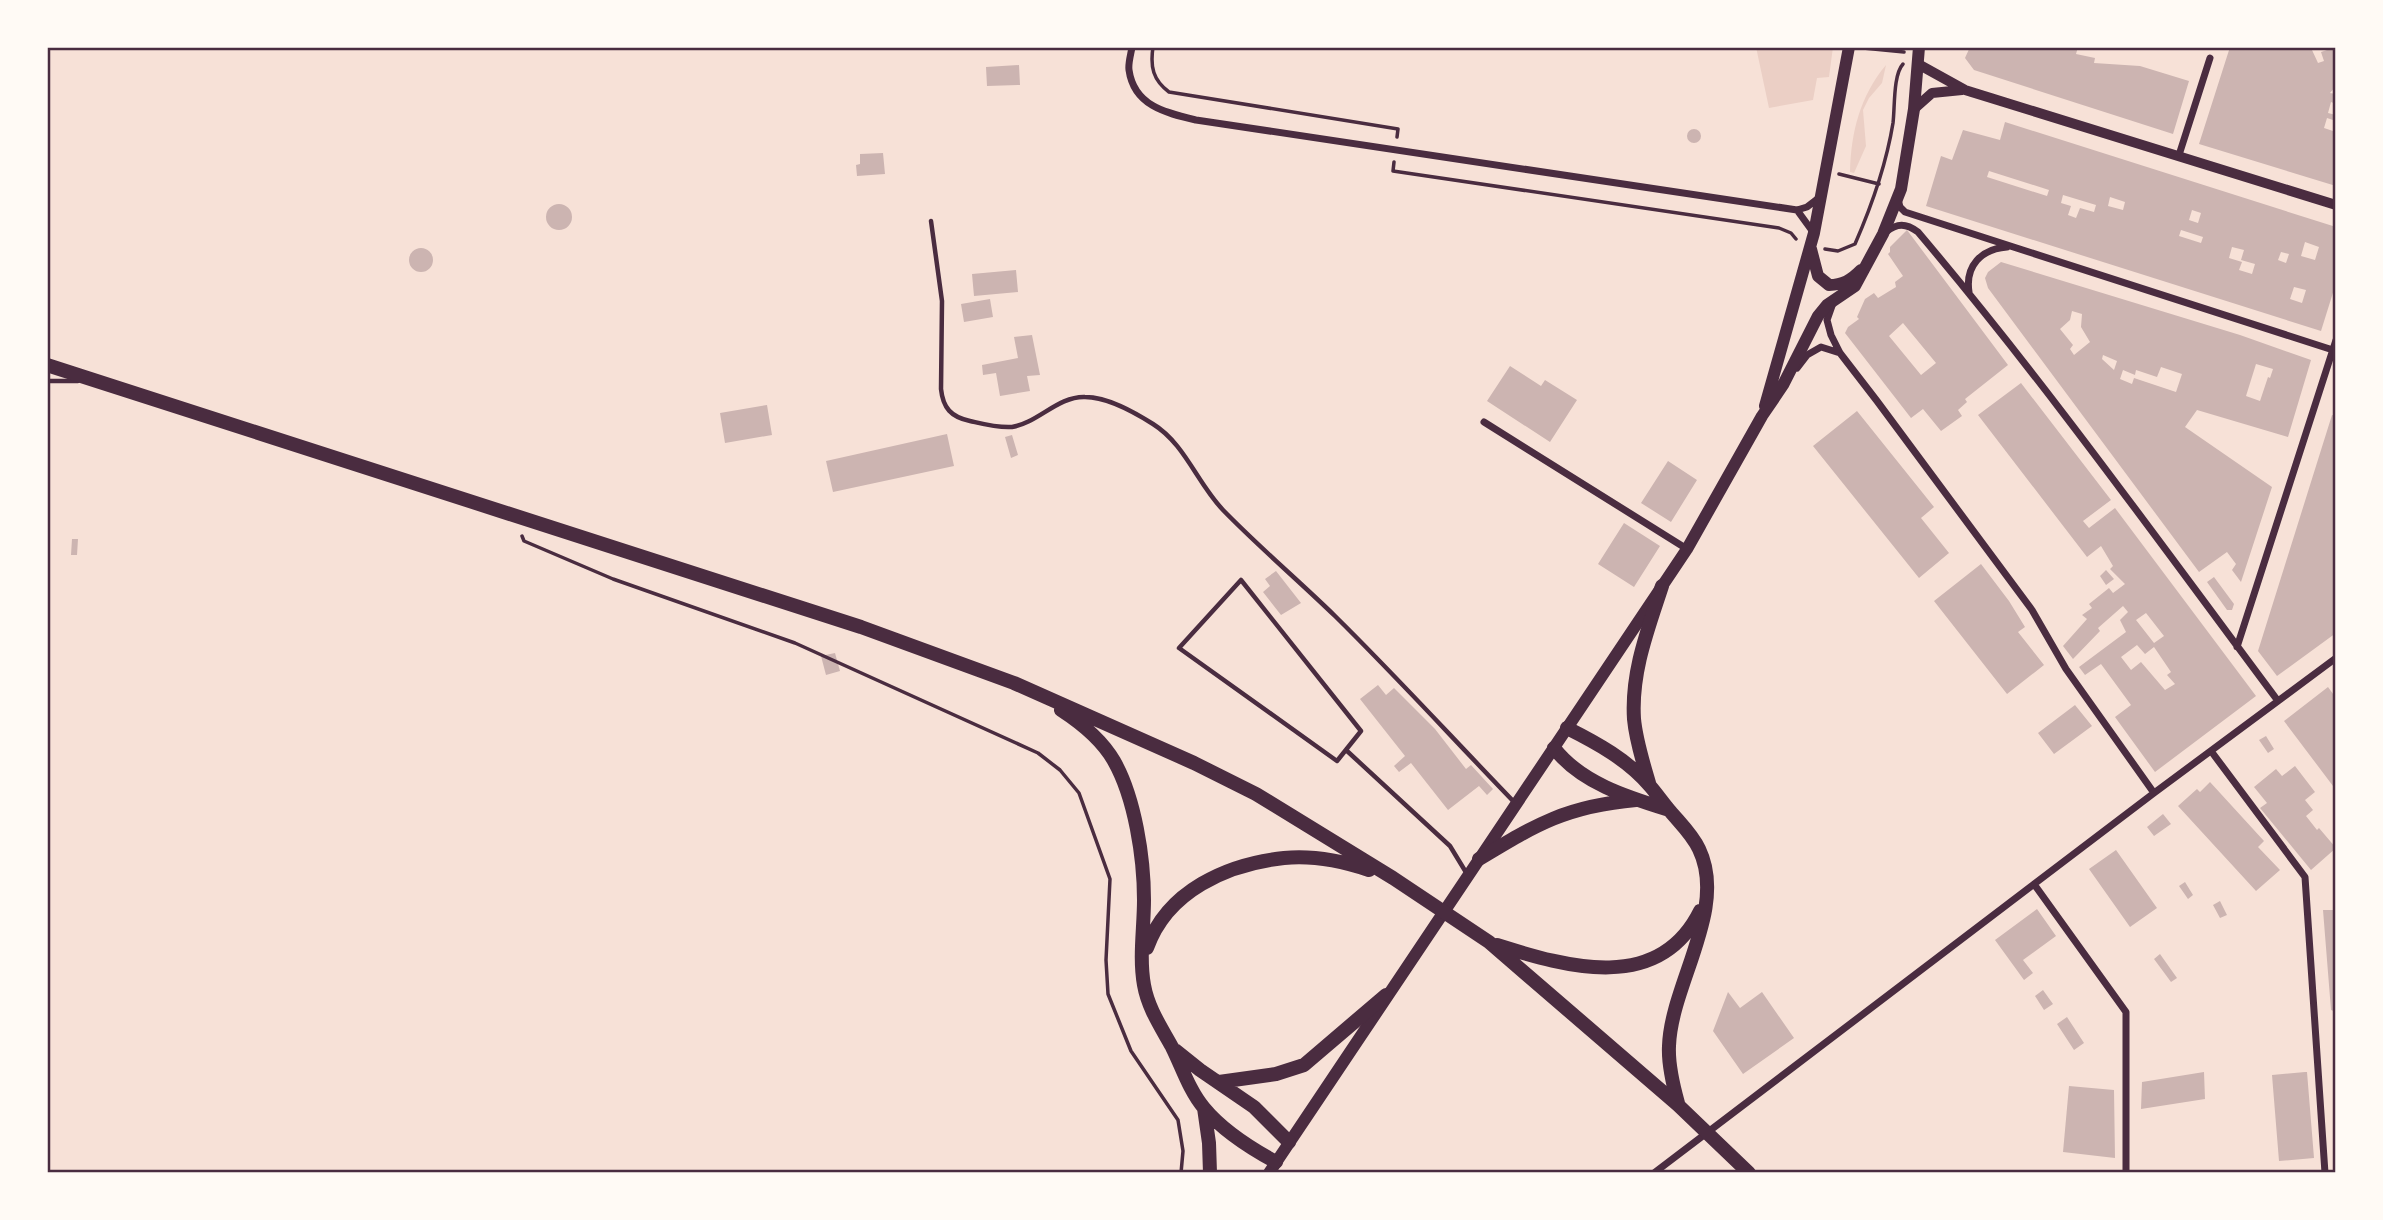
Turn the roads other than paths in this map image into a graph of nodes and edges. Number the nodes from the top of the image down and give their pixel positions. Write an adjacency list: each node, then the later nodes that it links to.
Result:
1 (1132, 47): 11 (street)
2 (1849, 47): 9 (main road)
3 (1919, 55): 5 (street); 6 (main road)
4 (2210, 58): 7 (street)
5 (1965, 90): 6 (street); 7 (street)
6 (1914, 109): 8 (main road)
7 (2179, 155): 10 (street)
8 (1899, 194): 13 (main road); 15 (street)
9 (1822, 196): 11 (street); 14 (main road)
10 (2336, 205)
11 (1797, 210): 14 (street)
12 (931, 221): 41 (lane)
13 (1882, 234): 16 (main road); 17 (street)
14 (1812, 239): 16 (main road); 26 (main road)
15 (2011, 247): 17 (street); 20 (street)
16 (1869, 262): 18 (main road)
17 (1969, 292): 30 (street)
18 (1836, 298): 21 (street); 25 (main road)
19 (2336, 340): 20 (street)
20 (2334, 351): 30 (street)
21 (1840, 353): 25 (street); 39 (street)
22 (47, 365): 24 (main road)
23 (47, 381): 24 (lane)
24 (98, 382): 32 (main road)
25 (1783, 385): 26 (main road)
26 (1762, 416): 28 (main road)
27 (1484, 422): 28 (street)
28 (1687, 548): 29 (main road)
29 (1662, 586): 34 (main road); 38 (main road)
30 (2238, 647): 33 (street)
31 (2336, 658): 33 (street)
32 (1014, 683): 45 (main road); 49 (main road)
33 (2278, 701): 37 (street)
34 (1567, 728): 35 (main road); 38 (main road)
35 (1554, 748): 40 (main road); 41 (main road)
36 (1346, 750): 36 (lane); 44 (lane)
37 (2211, 751): 39 (street); 61 (street)
38 (1649, 784): 42 (main road)
39 (2154, 793): 46 (street)
40 (1636, 800): 42 (main road); 43 (main road)
41 (1516, 804): 43 (main road)
42 (1669, 810): 47 (main road)
43 (1479, 859): 44 (main road)
44 (1468, 875): 50 (main road)
45 (1393, 878): 48 (main road); 49 (main road)
46 (2034, 884): 58 (street); 60 (street)
47 (1705, 899): 48 (main road); 53 (main road)
48 (1489, 942): 53 (main road)
49 (1143, 959): 51 (main road)
50 (1386, 995): 52 (main road); 55 (main road)
51 (1171, 1047): 52 (main road); 54 (main road)
52 (1219, 1082): 55 (main road)
53 (1678, 1105): 59 (main road)
54 (1204, 1108): 56 (main road); 57 (main road)
55 (1289, 1142): 56 (main road)
56 (1272, 1167)
57 (1210, 1173)
58 (1654, 1173)
59 (1749, 1173)
60 (2126, 1173)
61 (2325, 1173)

